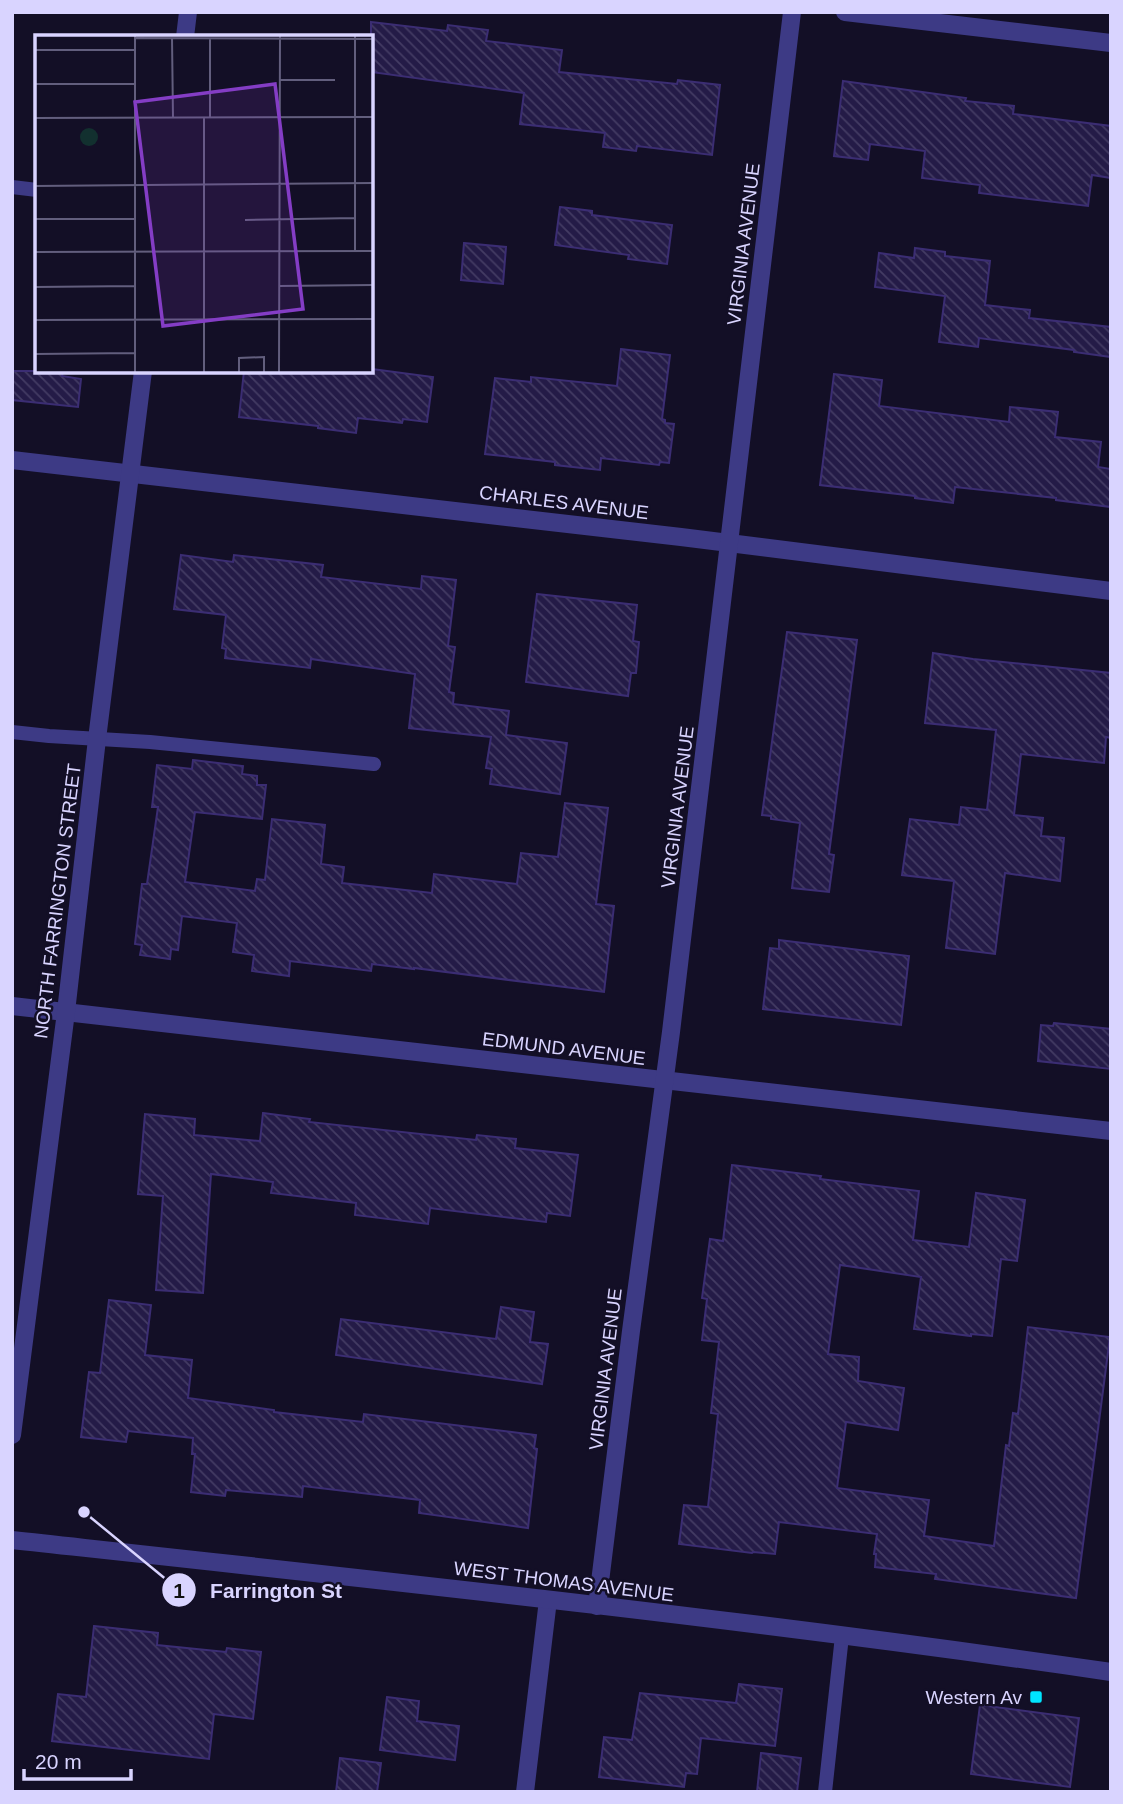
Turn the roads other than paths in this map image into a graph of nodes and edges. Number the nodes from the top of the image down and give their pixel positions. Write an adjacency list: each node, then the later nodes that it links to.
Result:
1 (188, 12): 4 (street)
2 (792, 12): 11 (street, VIRGINIA AVENUE)
3 (845, 12): 5 (street)
4 (185, 35)
5 (1111, 43)
6 (12, 187): 7 (lane)
7 (35, 190)
8 (143, 373): 10 (street, NORTH FARRINGTON STREET)
9 (12, 460): 10 (street, CHARLES AVENUE)
10 (129, 473): 11 (street, CHARLES AVENUE); 14 (street, NORTH FARRINGTON STREET)
11 (729, 543): 12 (street, CHARLES AVENUE); 18 (street, VIRGINIA AVENUE)
12 (1111, 591)
13 (12, 732): 14 (lane)
14 (97, 739): 15 (lane); 17 (street, NORTH FARRINGTON STREET)
15 (374, 764)
16 (12, 1006): 17 (street, EDMUND AVENUE)
17 (66, 1012): 18 (street, EDMUND AVENUE); 20 (street, NORTH FARRINGTON STREET)
18 (665, 1081): 19 (street, EDMUND AVENUE); 23 (street, VIRGINIA AVENUE)
19 (1111, 1131)
20 (12, 1435)
21 (12, 1540): 22 (street, WEST THOMAS AVENUE)
22 (548, 1600): 23 (street, WEST THOMAS AVENUE); 26 (street)
23 (597, 1606): 24 (street, WEST THOMAS AVENUE)
24 (842, 1636): 25 (street, WEST THOMAS AVENUE); 27 (lane)
25 (1111, 1672)
26 (525, 1792)
27 (825, 1792)

